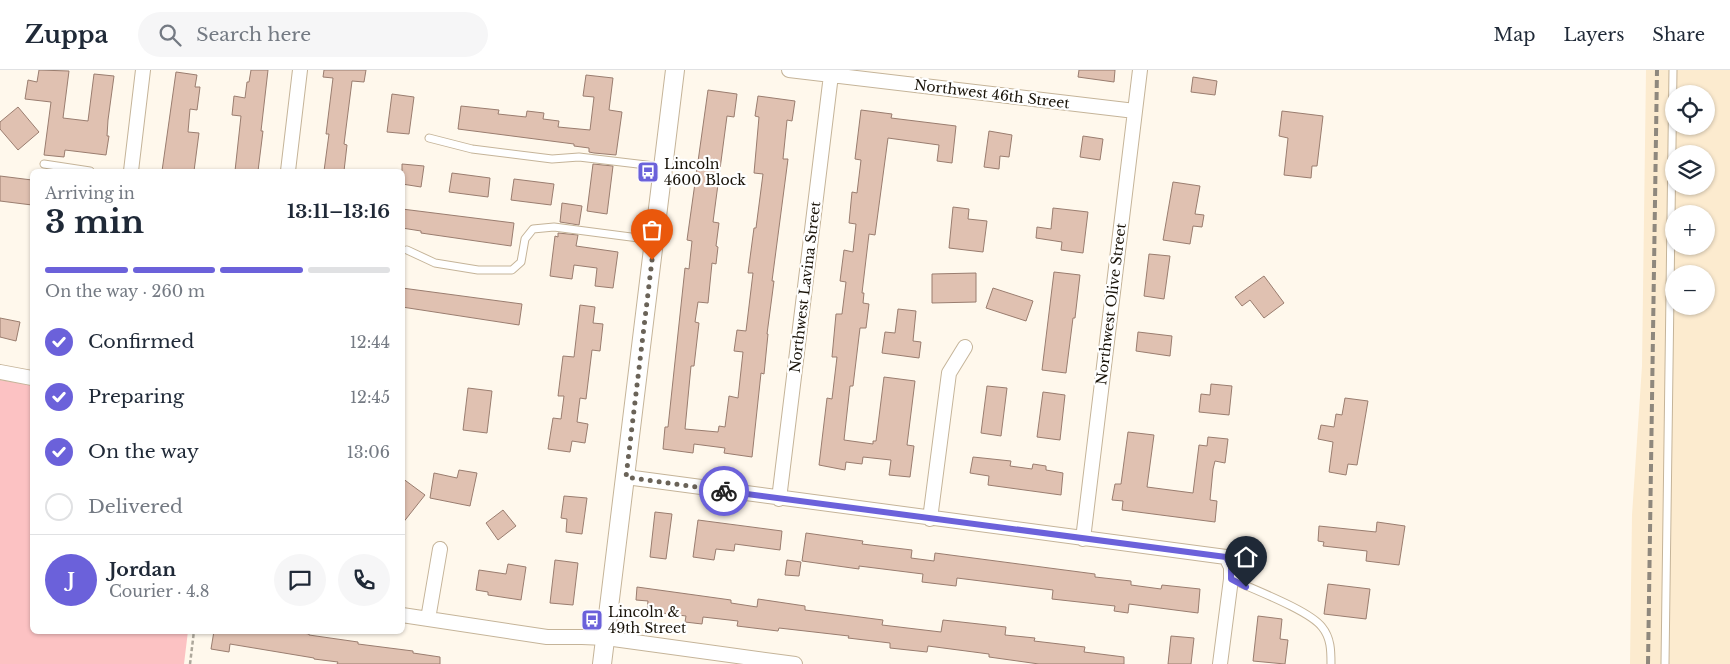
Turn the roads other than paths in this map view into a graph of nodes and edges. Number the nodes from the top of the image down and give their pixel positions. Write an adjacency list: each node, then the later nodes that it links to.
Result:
1 (143, 70): 14 (street)
2 (300, 70): 15 (street)
3 (675, 70): 12 (street)
4 (789, 70): 7 (street, Northwest 46th Street)
5 (1140, 70): 9 (street, Northwest Olive Street)
6 (1673, 70): 34 (lane)
7 (832, 75): 8 (street, Northwest 46th Street); 22 (street, Northwest Lavina Street)
8 (907, 77): 9 (street, Northwest 46th Street)
9 (1134, 111): 24 (street, Northwest Olive Street)
10 (429, 138): 12 (lane)
11 (44, 164): 13 (lane)
12 (664, 167): 16 (street)
13 (77, 169)
14 (130, 169)
15 (288, 169)
16 (655, 240): 17 (lane); 21 (street)
17 (407, 250)
18 (965, 347): 23 (street)
19 (0, 372): 20 (street)
20 (30, 378)
21 (626, 477): 22 (street); 29 (street)
22 (779, 499): 23 (street)
23 (930, 518): 24 (street)
24 (1083, 539): 26 (street)
25 (440, 549): 28 (street)
26 (1231, 579): 32 (street); 33 (lane)
27 (405, 615): 28 (street)
28 (428, 619): 29 (street)
29 (606, 638): 30 (street); 31 (street)
30 (602, 664)
31 (795, 664)
32 (1220, 664)
33 (1331, 664)
34 (1665, 664)

